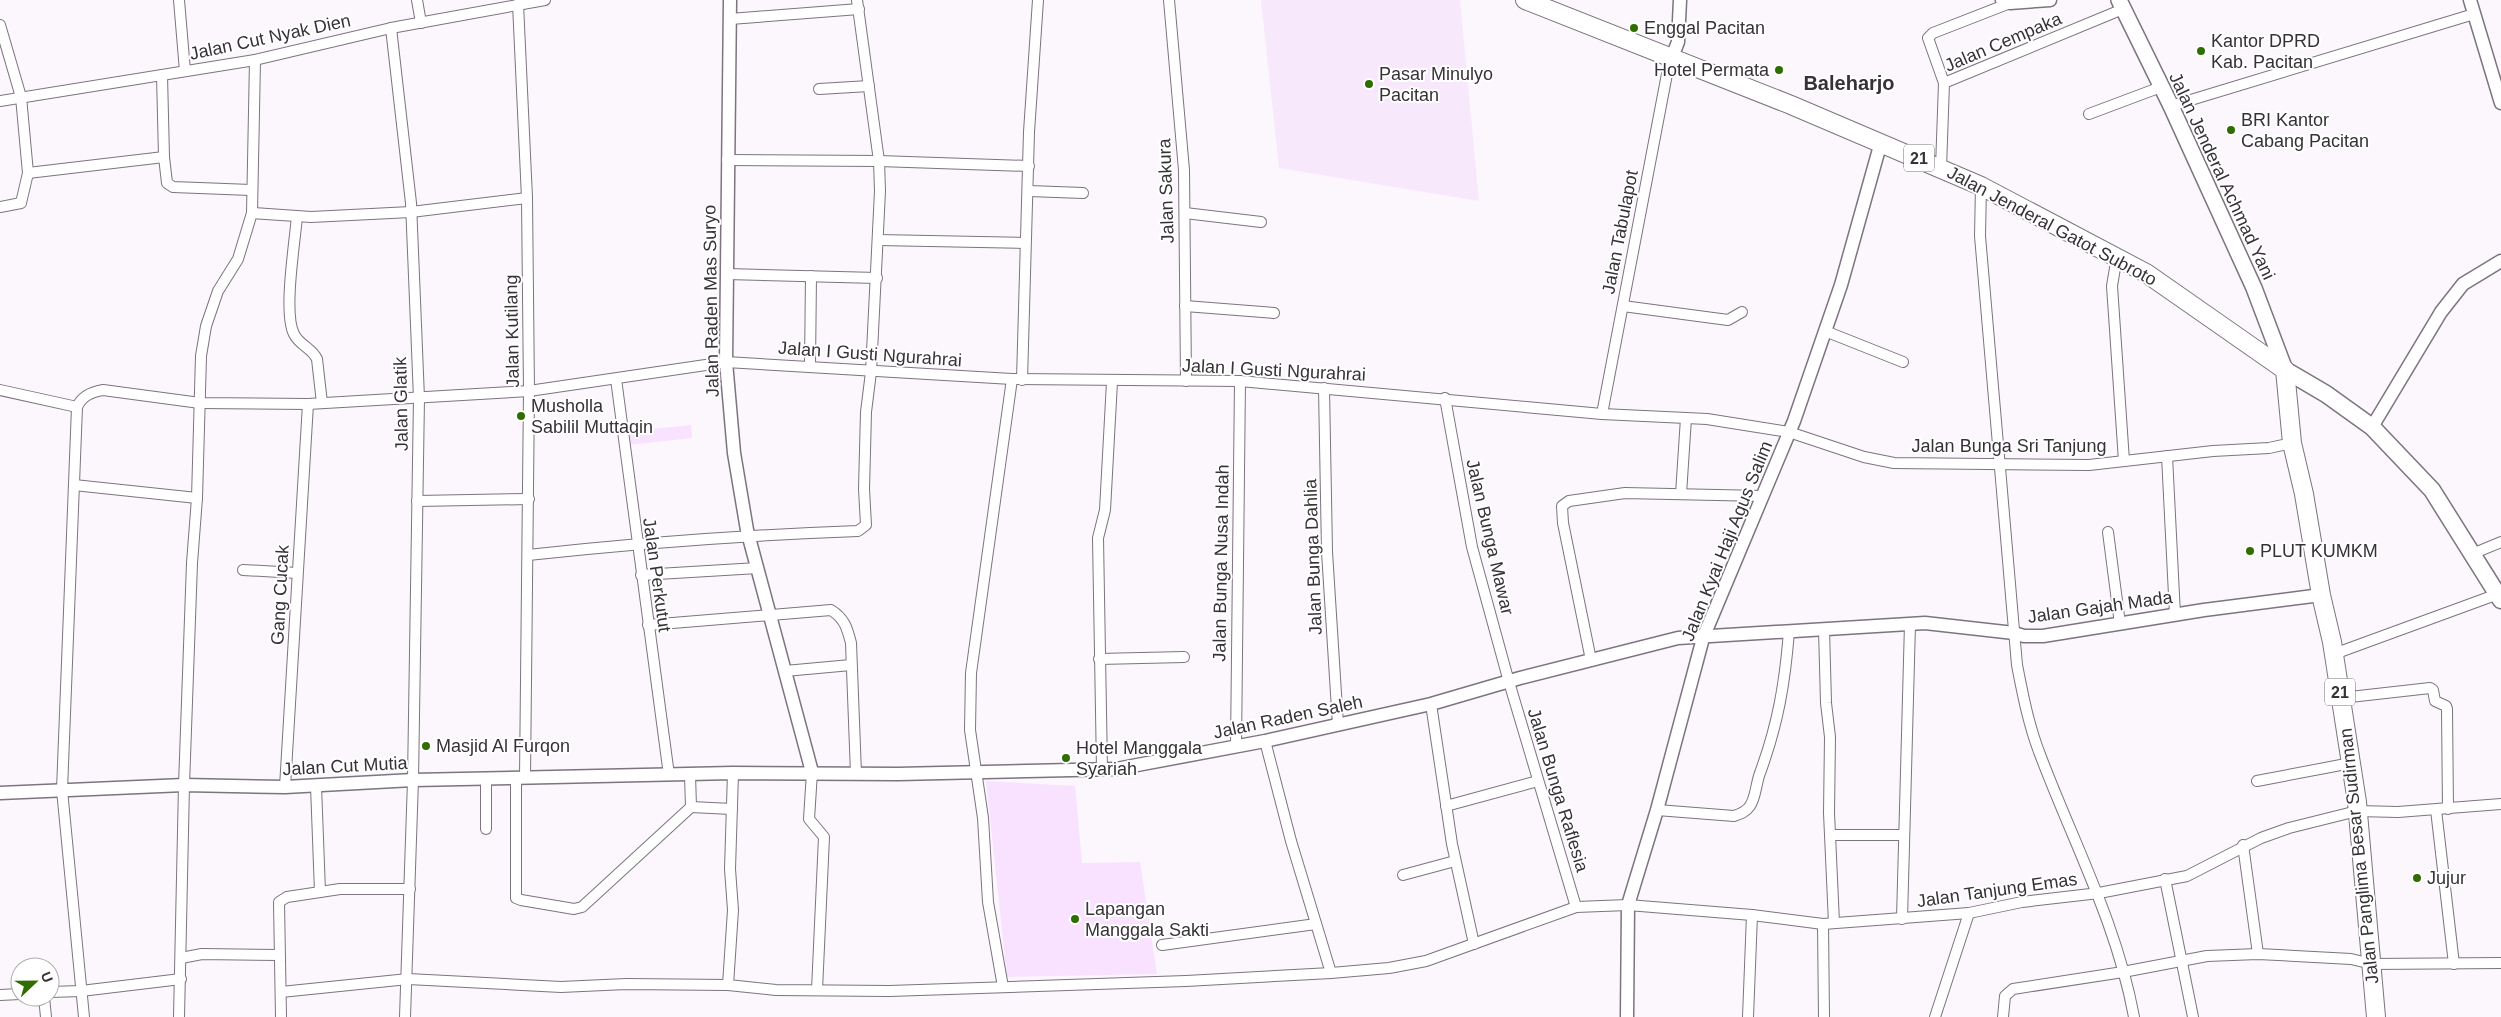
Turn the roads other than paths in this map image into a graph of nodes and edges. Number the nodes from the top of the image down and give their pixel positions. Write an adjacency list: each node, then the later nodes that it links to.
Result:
1 (179, 0): 22 (street)
2 (417, 0): 17 (street)
3 (545, 0): 12 (street, Jalan Cut Nyak Dien)
4 (730, 0): 16 (street, Jalan Raden Mas Suryo)
5 (1038, 0): 37 (street)
6 (1169, 0): 48 (street, Jalan Sakura)
7 (1525, 0): 20 (highway, Jalan Jenderal Gatot Subroto / 21)
8 (1680, 0): 20 (street)
9 (2050, 0): 11 (street)
10 (2470, 0): 15 (street)
11 (2006, 1): 24 (street)
12 (518, 4): 17 (street, Jalan Cut Nyak Dien); 44 (street, Jalan Kutilang)
13 (858, 4): 16 (street); 25 (street)
14 (2121, 5): 24 (street, Jalan Cempaka); 26 (main road, Jalan Jenderal Achmad Yani)
15 (2474, 14): 30 (street); 31 (street)
16 (730, 19): 35 (street, Jalan Raden Mas Suryo)
17 (421, 23): 19 (street, Jalan Cut Nyak Dien)
18 (0, 26): 28 (street)
19 (391, 28): 21 (street, Jalan Cut Nyak Dien); 46 (street, Jalan Glatik)
20 (1672, 57): 33 (highway, Jalan Jenderal Gatot Subroto / 21); 59 (street, Jalan Tabulapot)
21 (255, 60): 22 (street, Jalan Cut Nyak Dien); 41 (street)
22 (185, 71): 23 (street, Jalan Cut Nyak Dien)
23 (162, 75): 28 (street, Jalan Cut Nyak Dien); 34 (street)
24 (1944, 83): 38 (street, Jalan Cempaka)
25 (869, 86): 27 (street); 36 (street)
26 (2162, 87): 31 (main road, Jalan Jenderal Achmad Yani); 32 (street)
27 (819, 90)
28 (21, 97): 29 (street, Jalan Cut Nyak Dien); 39 (street)
29 (0, 101)
30 (2501, 103)
31 (2171, 106): 66 (main road, Jalan Jenderal Achmad Yani)
32 (2089, 114)
33 (1881, 142): 38 (highway, Jalan Jenderal Gatot Subroto / 21); 62 (street, Jalan Kyai Haji Agus Salim)
34 (164, 157): 39 (street); 41 (street)
35 (728, 160): 36 (street); 55 (street, Jalan Raden Mas Suryo)
36 (879, 161): 37 (street); 51 (street)
37 (1029, 166): 42 (street)
38 (1941, 168): 40 (highway, Jalan Jenderal Gatot Subroto / 21)
39 (28, 173): 45 (street)
40 (1981, 186): 53 (highway, Jalan Jenderal Gatot Subroto / 21); 89 (street)
41 (251, 190): 47 (street)
42 (1028, 191): 43 (street); 52 (street)
43 (1083, 193)
44 (527, 198): 46 (street); 75 (street, Jalan Kutilang)
45 (0, 207)
46 (411, 212): 49 (street); 76 (street, Jalan Glatik)
47 (252, 213): 49 (street); 78 (street)
48 (1185, 213): 50 (street); 58 (street, Jalan Sakura)
49 (297, 216): 79 (street)
50 (1261, 222)
51 (878, 240): 52 (street); 57 (street)
52 (1025, 243): 69 (street)
53 (2117, 256): 66 (highway, Jalan Jenderal Gatot Subroto / 21); 88 (street)
54 (2501, 261): 84 (street)
55 (727, 274): 56 (street); 63 (street, Jalan Raden Mas Suryo)
56 (811, 276): 57 (street); 65 (street)
57 (877, 278): 67 (street)
58 (1185, 306): 60 (street); 70 (street, Jalan Sakura)
59 (1622, 306): 61 (street); 82 (street, Jalan Tabulapot)
60 (1274, 312)
61 (1742, 312)
62 (1825, 331): 64 (street); 85 (street, Jalan Kyai Haji Agus Salim)
63 (726, 362): 65 (street, Jalan I Gusti Ngurahrai); 68 (street, Jalan I Gusti Ngurahrai); 97 (street, Jalan Raden Mas Suryo)
64 (1903, 362)
65 (810, 365): 67 (street, Jalan I Gusti Ngurahrai)
66 (2285, 370): 84 (main road); 86 (highway, Jalan Panglima Besar Sudirman / 21)
67 (871, 372): 69 (street, Jalan I Gusti Ngurahrai); 97 (street)
68 (616, 379): 75 (street, Jalan I Gusti Ngurahrai); 99 (street, Jalan Perkutut)
69 (1017, 380): 72 (street, Jalan I Gusti Ngurahrai); 132 (street)
70 (1186, 380): 71 (street, Jalan I Gusti Ngurahrai); 72 (street, Jalan I Gusti Ngurahrai)
71 (1240, 381): 73 (street, Jalan I Gusti Ngurahrai); 128 (street, Jalan Bunga Nusa Indah)
72 (1112, 382): 119 (street)
73 (1324, 388): 77 (street, Jalan I Gusti Ngurahrai); 126 (street, Jalan Bunga Dahlia)
74 (0, 390): 81 (street)
75 (529, 391): 76 (street, Jalan I Gusti Ngurahrai); 94 (street, Jalan Kutilang)
76 (418, 398): 79 (street, Jalan I Gusti Ngurahrai); 95 (street, Jalan Glatik)
77 (1445, 398): 82 (street, Jalan I Gusti Ngurahrai); 123 (street, Jalan Bunga Mawar)
78 (200, 403): 80 (street, Jalan I Gusti Ngurahrai); 81 (street, Jalan I Gusti Ngurahrai); 93 (street)
79 (322, 403): 80 (street, Jalan I Gusti Ngurahrai)
80 (308, 404): 104 (street, Gang Cucak)
81 (77, 407): 90 (street)
82 (1602, 414): 83 (street, Jalan I Gusti Ngurahrai)
83 (1686, 418): 85 (street, Jalan I Gusti Ngurahrai); 91 (street)
84 (2372, 427): 100 (main road)
85 (1790, 432): 89 (street, Jalan Bunga Sri Tanjung); 92 (street, Jalan Kyai Haji Agus Salim)
86 (2292, 443): 87 (street, Jalan Bunga Sri Tanjung); 106 (highway, Jalan Panglima Besar Sudirman / 21)
87 (2167, 456): 88 (street, Jalan Bunga Sri Tanjung); 108 (street)
88 (2124, 461): 89 (street, Jalan Bunga Sri Tanjung)
89 (1999, 465): 115 (street)
90 (74, 485): 93 (street); 145 (street)
91 (1681, 494): 92 (street); 120 (street)
92 (1762, 496): 116 (street, Jalan Kyai Haji Agus Salim)
93 (197, 498): 142 (street)
94 (529, 499): 95 (street); 101 (street, Jalan Kutilang)
95 (417, 501): 139 (street, Jalan Glatik)
96 (2108, 532): 111 (street)
97 (749, 535): 99 (street); 102 (street, Jalan Raden Mas Suryo)
98 (2501, 542): 100 (street)
99 (636, 543): 101 (street); 105 (street, Jalan Perkutut)
100 (2472, 554): 107 (main road)
101 (528, 555): 137 (street, Jalan Kutilang)
102 (758, 568): 105 (street); 109 (street, Jalan Raden Mas Suryo)
103 (243, 570): 104 (street)
104 (297, 573): 144 (street, Gang Cucak)
105 (641, 575): 112 (street, Jalan Perkutut)
106 (2321, 595): 108 (street, Jalan Gajah Mada); 117 (highway, Jalan Panglima Besar Sudirman / 21)
107 (2499, 597): 117 (street)
108 (2175, 615): 111 (street, Jalan Gajah Mada)
109 (771, 617): 112 (street); 121 (street); 122 (street, Jalan Raden Mas Suryo)
110 (1910, 624): 113 (street, Jalan Gajah Mada); 115 (street, Jalan Gajah Mada); 157 (street)
111 (2120, 624): 115 (street, Jalan Gajah Mada)
112 (648, 625): 136 (street, Jalan Perkutut)
113 (1824, 629): 114 (street, Jalan Gajah Mada); 156 (street)
114 (1789, 631): 116 (street, Jalan Gajah Mada); 152 (street)
115 (2014, 633): 164 (street)
116 (1703, 638): 120 (street, Jalan Raden Saleh); 152 (street, Jalan Kyai Haji Agus Salim)
117 (2334, 654): 124 (highway, Jalan Panglima Besar Sudirman / 21)
118 (1184, 657): 119 (street)
119 (1099, 659): 130 (street)
120 (1591, 660): 123 (street, Jalan Raden Saleh)
121 (852, 665): 122 (street); 135 (street)
122 (785, 671): 131 (street, Jalan Raden Mas Suryo)
123 (1509, 682): 125 (street, Jalan Raden Saleh); 141 (street, Jalan Bunga Raflesia)
124 (2341, 698): 129 (highway, Jalan Panglima Besar Sudirman / 21); 151 (street)
125 (1431, 704): 126 (street, Jalan Raden Saleh); 148 (street)
126 (1338, 725): 127 (street, Jalan Raden Saleh)
127 (1265, 741): 128 (street, Jalan Raden Saleh); 170 (street)
128 (1236, 746): 130 (street, Jalan Raden Saleh)
129 (2351, 763): 140 (street); 154 (highway, Jalan Panglima Besar Sudirman / 21)
130 (1102, 769): 132 (street, Jalan Raden Saleh)
131 (812, 772): 133 (street, Jalan Cut Mutia); 135 (street, Jalan Raden Saleh); 188 (street)
132 (977, 772): 135 (street, Jalan Raden Saleh); 187 (street)
133 (733, 773): 134 (street, Jalan Cut Mutia); 150 (street)
134 (690, 774): 136 (street, Jalan Cut Mutia); 149 (street)
135 (856, 774)
136 (669, 775): 137 (street, Jalan Cut Mutia)
137 (521, 778): 138 (street, Jalan Cut Mutia); 149 (street, Jalan Kutilang)
138 (486, 779): 139 (street, Jalan Cut Mutia); 155 (street)
139 (413, 780): 143 (street, Jalan Cut Mutia); 162 (street, Jalan Glatik)
140 (2257, 780)
141 (1538, 781): 148 (street); 166 (street, Jalan Bunga Raflesia)
142 (184, 785): 144 (street, Jalan Cut Mutia); 145 (street, Jalan Cut Mutia); 177 (street)
143 (316, 786): 144 (street, Jalan Cut Mutia); 163 (street)
144 (285, 787)
145 (62, 790): 146 (street, Jalan Cut Mutia); 189 (street)
146 (0, 794)
147 (2501, 804): 151 (street, Jalan Tanjung Emas)
148 (1446, 806): 159 (street)
149 (691, 807): 150 (street)
150 (732, 809): 186 (street)
151 (2448, 809): 153 (street, Jalan Tanjung Emas)
152 (1657, 810): 165 (street, Jalan Kyai Haji Agus Salim)
153 (2436, 810): 154 (street, Jalan Tanjung Emas); 181 (street)
154 (2357, 811): 158 (street, Jalan Tanjung Emas); 180 (highway, Jalan Panglima Besar Sudirman / 21)
155 (486, 829)
156 (1831, 835): 157 (street); 172 (street)
157 (1904, 835): 169 (street)
158 (2244, 845): 161 (street, Jalan Tanjung Emas); 175 (street)
159 (1456, 861): 160 (street); 173 (street)
160 (1403, 875)
161 (2165, 879): 164 (street, Jalan Tanjung Emas); 178 (street)
162 (410, 889): 163 (street); 185 (street, Jalan Glatik)
163 (320, 892): 176 (street)
164 (2098, 893): 167 (street, Jalan Tanjung Emas); 182 (street)
165 (1628, 905): 166 (street, Jalan Tanjung Emas); 168 (street, Jalan Tanjung Emas); 196 (street, Jalan Kyai Haji Agus Salim)
166 (1576, 907): 173 (street, Jalan Tanjung Emas)
167 (1969, 913): 169 (street, Jalan Tanjung Emas); 199 (street)
168 (1752, 915): 171 (street, Jalan Tanjung Emas); 197 (street)
169 (1902, 919): 172 (street, Jalan Tanjung Emas)
170 (1316, 924): 174 (street); 183 (street)
171 (1823, 924): 172 (street, Jalan Tanjung Emas); 198 (street)
172 (1834, 924)
173 (1474, 944): 183 (street, Jalan Tanjung Emas)
174 (1162, 945)
175 (2258, 954): 178 (street); 180 (street)
176 (279, 955): 177 (street); 191 (street)
177 (181, 958): 184 (street)
178 (2180, 961): 182 (street); 202 (street)
179 (2501, 963): 181 (street)
180 (2372, 964): 181 (street); 203 (highway, Jalan Panglima Besar Sudirman / 21)
181 (2454, 964)
182 (2123, 972): 200 (street); 201 (street)
183 (1331, 973): 187 (street, Jalan Tanjung Emas)
184 (181, 979): 189 (street); 193 (street)
185 (408, 979): 186 (street, Jalan Tanjung Emas); 191 (street, Jalan Tanjung Emas); 195 (street, Jalan Glatik)
186 (728, 985): 188 (street, Jalan Tanjung Emas)
187 (1003, 987): 188 (street, Jalan Tanjung Emas)
188 (817, 990)
189 (81, 991): 190 (street); 192 (street)
190 (60, 992)
191 (281, 992): 194 (street)
192 (84, 1017)
193 (179, 1017)
194 (281, 1017)
195 (405, 1017)
196 (1628, 1017)
197 (1748, 1017)
198 (1824, 1017)
199 (1935, 1017)
200 (2003, 1017)
201 (2134, 1017)
202 (2193, 1017)
203 (2376, 1017)

